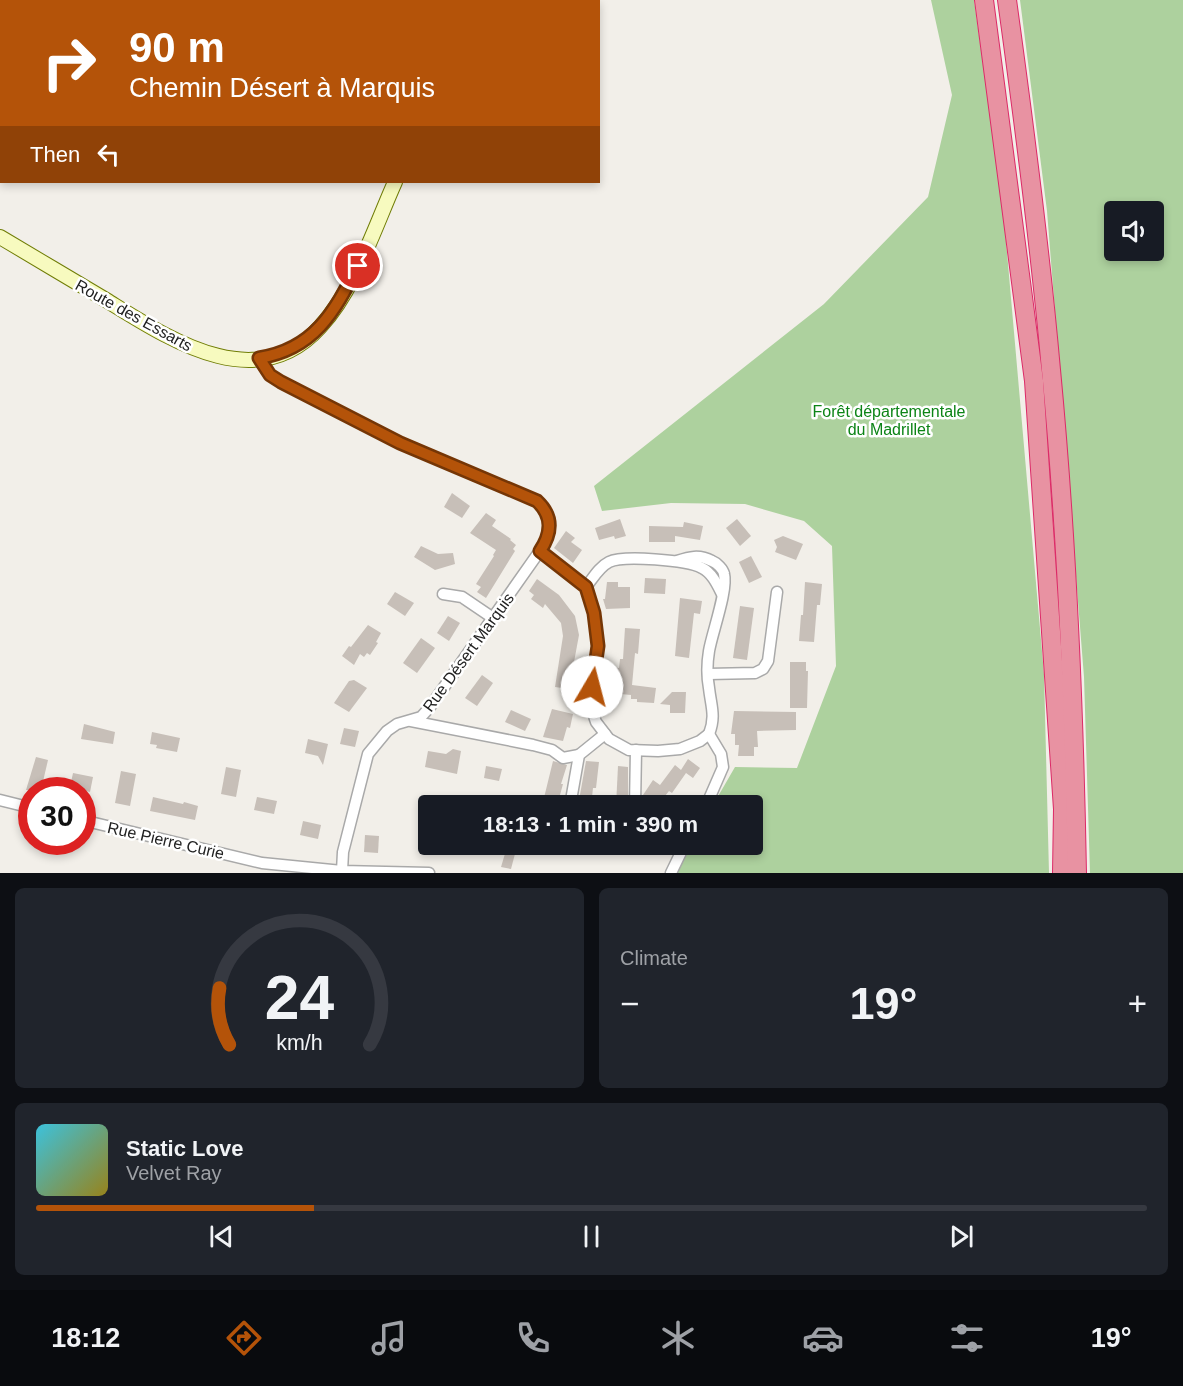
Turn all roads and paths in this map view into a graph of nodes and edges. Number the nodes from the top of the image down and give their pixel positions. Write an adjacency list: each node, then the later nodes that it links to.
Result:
1 (984, 0): 27 (highway)
2 (1007, 0): 28 (highway)
3 (395, 183): 5 (main road, Route des Essarts)
4 (0, 237): 5 (main road, Route des Essarts)
5 (259, 358): 6 (street, Rue Désert Marquis)
6 (540, 551): 7 (street); 10 (street, Rue Désert Marquis)
7 (586, 587): 11 (street); 13 (street)
8 (777, 592): 11 (street)
9 (442, 594): 10 (street)
10 (493, 618): 12 (street, Rue Désert Marquis)
11 (708, 674): 14 (street)
12 (410, 721): 16 (street); 24 (street, Rue Désert Marquis)
13 (605, 734): 15 (street); 16 (street)
14 (709, 734): 15 (street); 19 (street)
15 (636, 750): 18 (street)
16 (579, 756): 17 (street)
17 (572, 795)
18 (634, 795)
19 (711, 795)
20 (0, 800): 21 (street)
21 (18, 804)
22 (96, 823): 24 (street, Rue Pierre Curie)
23 (680, 855): 26 (street)
24 (342, 871): 25 (street, Rue Pierre Curie)
25 (429, 873)
26 (671, 873)
27 (1062, 873)
28 (1077, 873)

